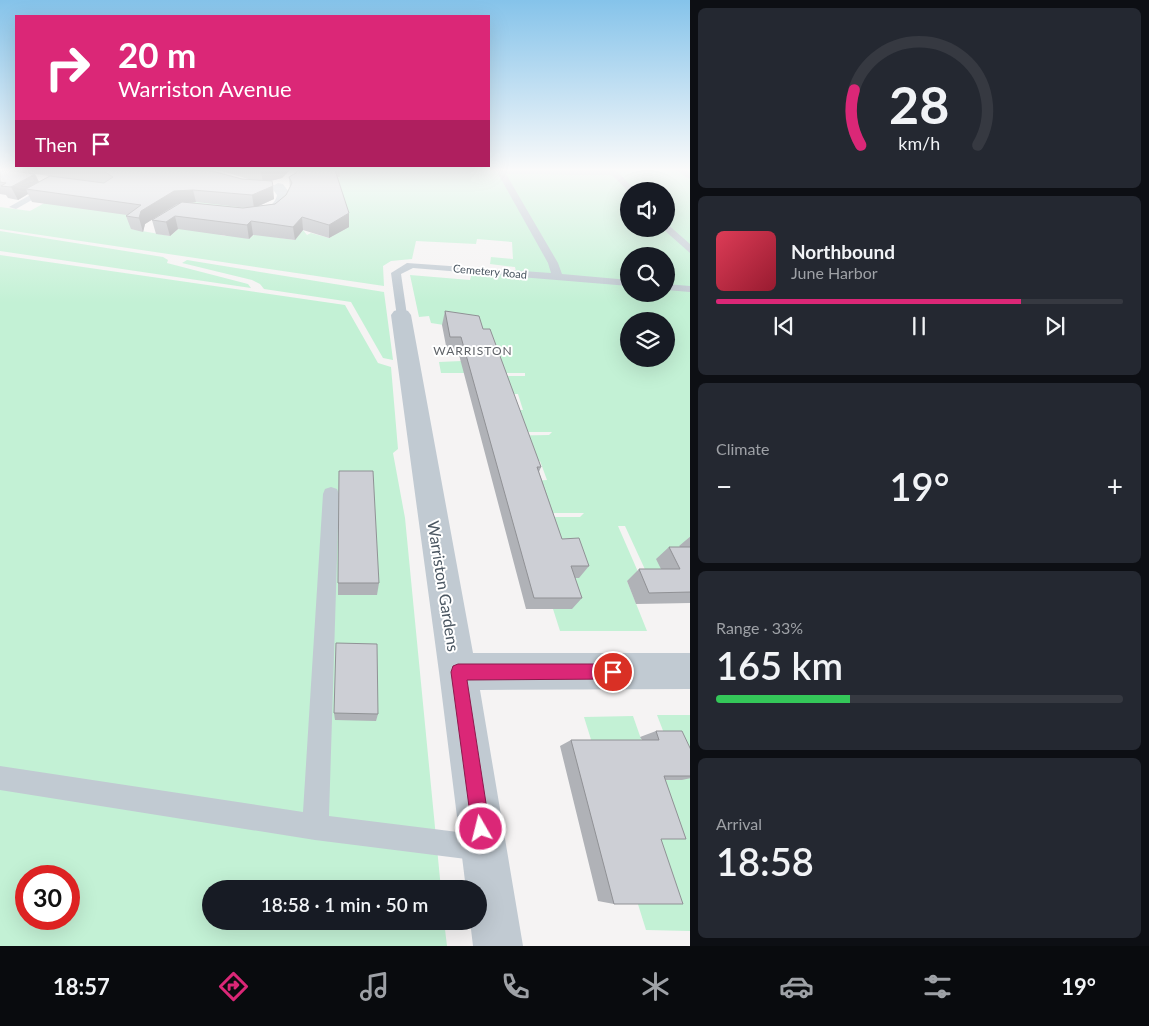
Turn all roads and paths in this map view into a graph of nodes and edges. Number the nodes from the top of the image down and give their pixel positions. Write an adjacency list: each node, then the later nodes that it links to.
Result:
1 (262, 214): 4 (street)
2 (284, 214): 5 (street)
3 (525, 214): 8 (lane)
4 (238, 216)
5 (291, 216)
6 (675, 235): 7 (lane)
7 (690, 251)
8 (557, 277): 9 (lane, Cemetery Road); 12 (lane, Cemetery Road)
9 (620, 282)
10 (675, 288): 11 (lane)
11 (690, 289)
12 (401, 315): 15 (street, Warriston Gardens)
13 (331, 494): 17 (lane)
14 (690, 671): 15 (street)
15 (458, 672): 18 (street, Warriston Gardens)
16 (0, 778): 17 (lane)
17 (315, 827): 18 (lane)
18 (484, 849): 19 (street, Warriston Gardens)
19 (498, 946)

